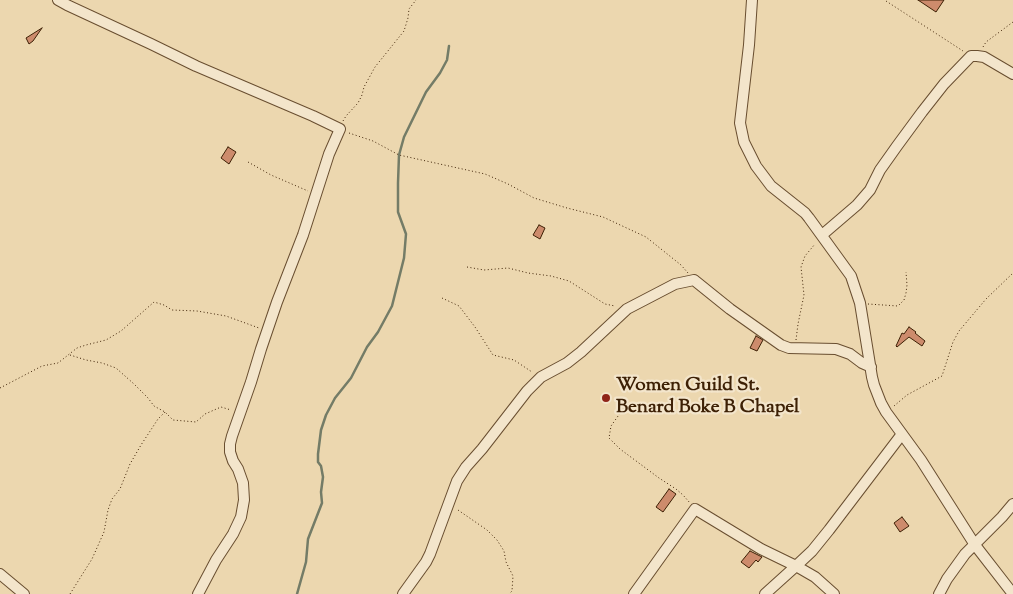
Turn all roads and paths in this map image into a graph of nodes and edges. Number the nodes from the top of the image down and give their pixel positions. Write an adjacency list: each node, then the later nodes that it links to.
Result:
1 (58, 0): 8 (street)
2 (416, 0): 8 (path)
3 (752, 0): 11 (street)
4 (886, 1): 6 (path)
5 (1013, 22): 6 (path)
6 (974, 56): 7 (street); 11 (street)
7 (1013, 74)
8 (340, 129): 10 (street); 15 (path)
9 (248, 162): 10 (path)
10 (316, 194): 19 (street)
11 (822, 235): 17 (street); 20 (path)
12 (467, 267): 18 (path)
13 (906, 272): 17 (path)
14 (1013, 273): 27 (path)
15 (694, 280): 18 (street); 20 (street)
16 (442, 298): 23 (path)
17 (860, 303): 22 (street)
18 (627, 309): 23 (street)
19 (266, 331): 21 (path); 28 (street)
20 (796, 348): 22 (street)
21 (69, 355): 24 (path); 26 (path)
22 (871, 367): 27 (street)
23 (541, 377): 30 (street)
24 (0, 388)
25 (628, 402): 32 (path)
26 (165, 412): 28 (path); 37 (path)
27 (886, 412): 29 (street)
28 (241, 413): 38 (street)
29 (902, 434): 33 (street); 34 (street)
30 (448, 504): 39 (street); 40 (path)
31 (1013, 504): 33 (street)
32 (696, 509): 34 (street); 41 (street)
33 (975, 545): 44 (street); 45 (street)
34 (796, 566): 42 (street); 43 (street)
35 (0, 574): 36 (street)
36 (24, 594)
37 (70, 594)
38 (198, 594)
39 (402, 594)
40 (509, 594)
41 (634, 594)
42 (765, 594)
43 (834, 594)
44 (939, 594)
45 (1013, 594)

